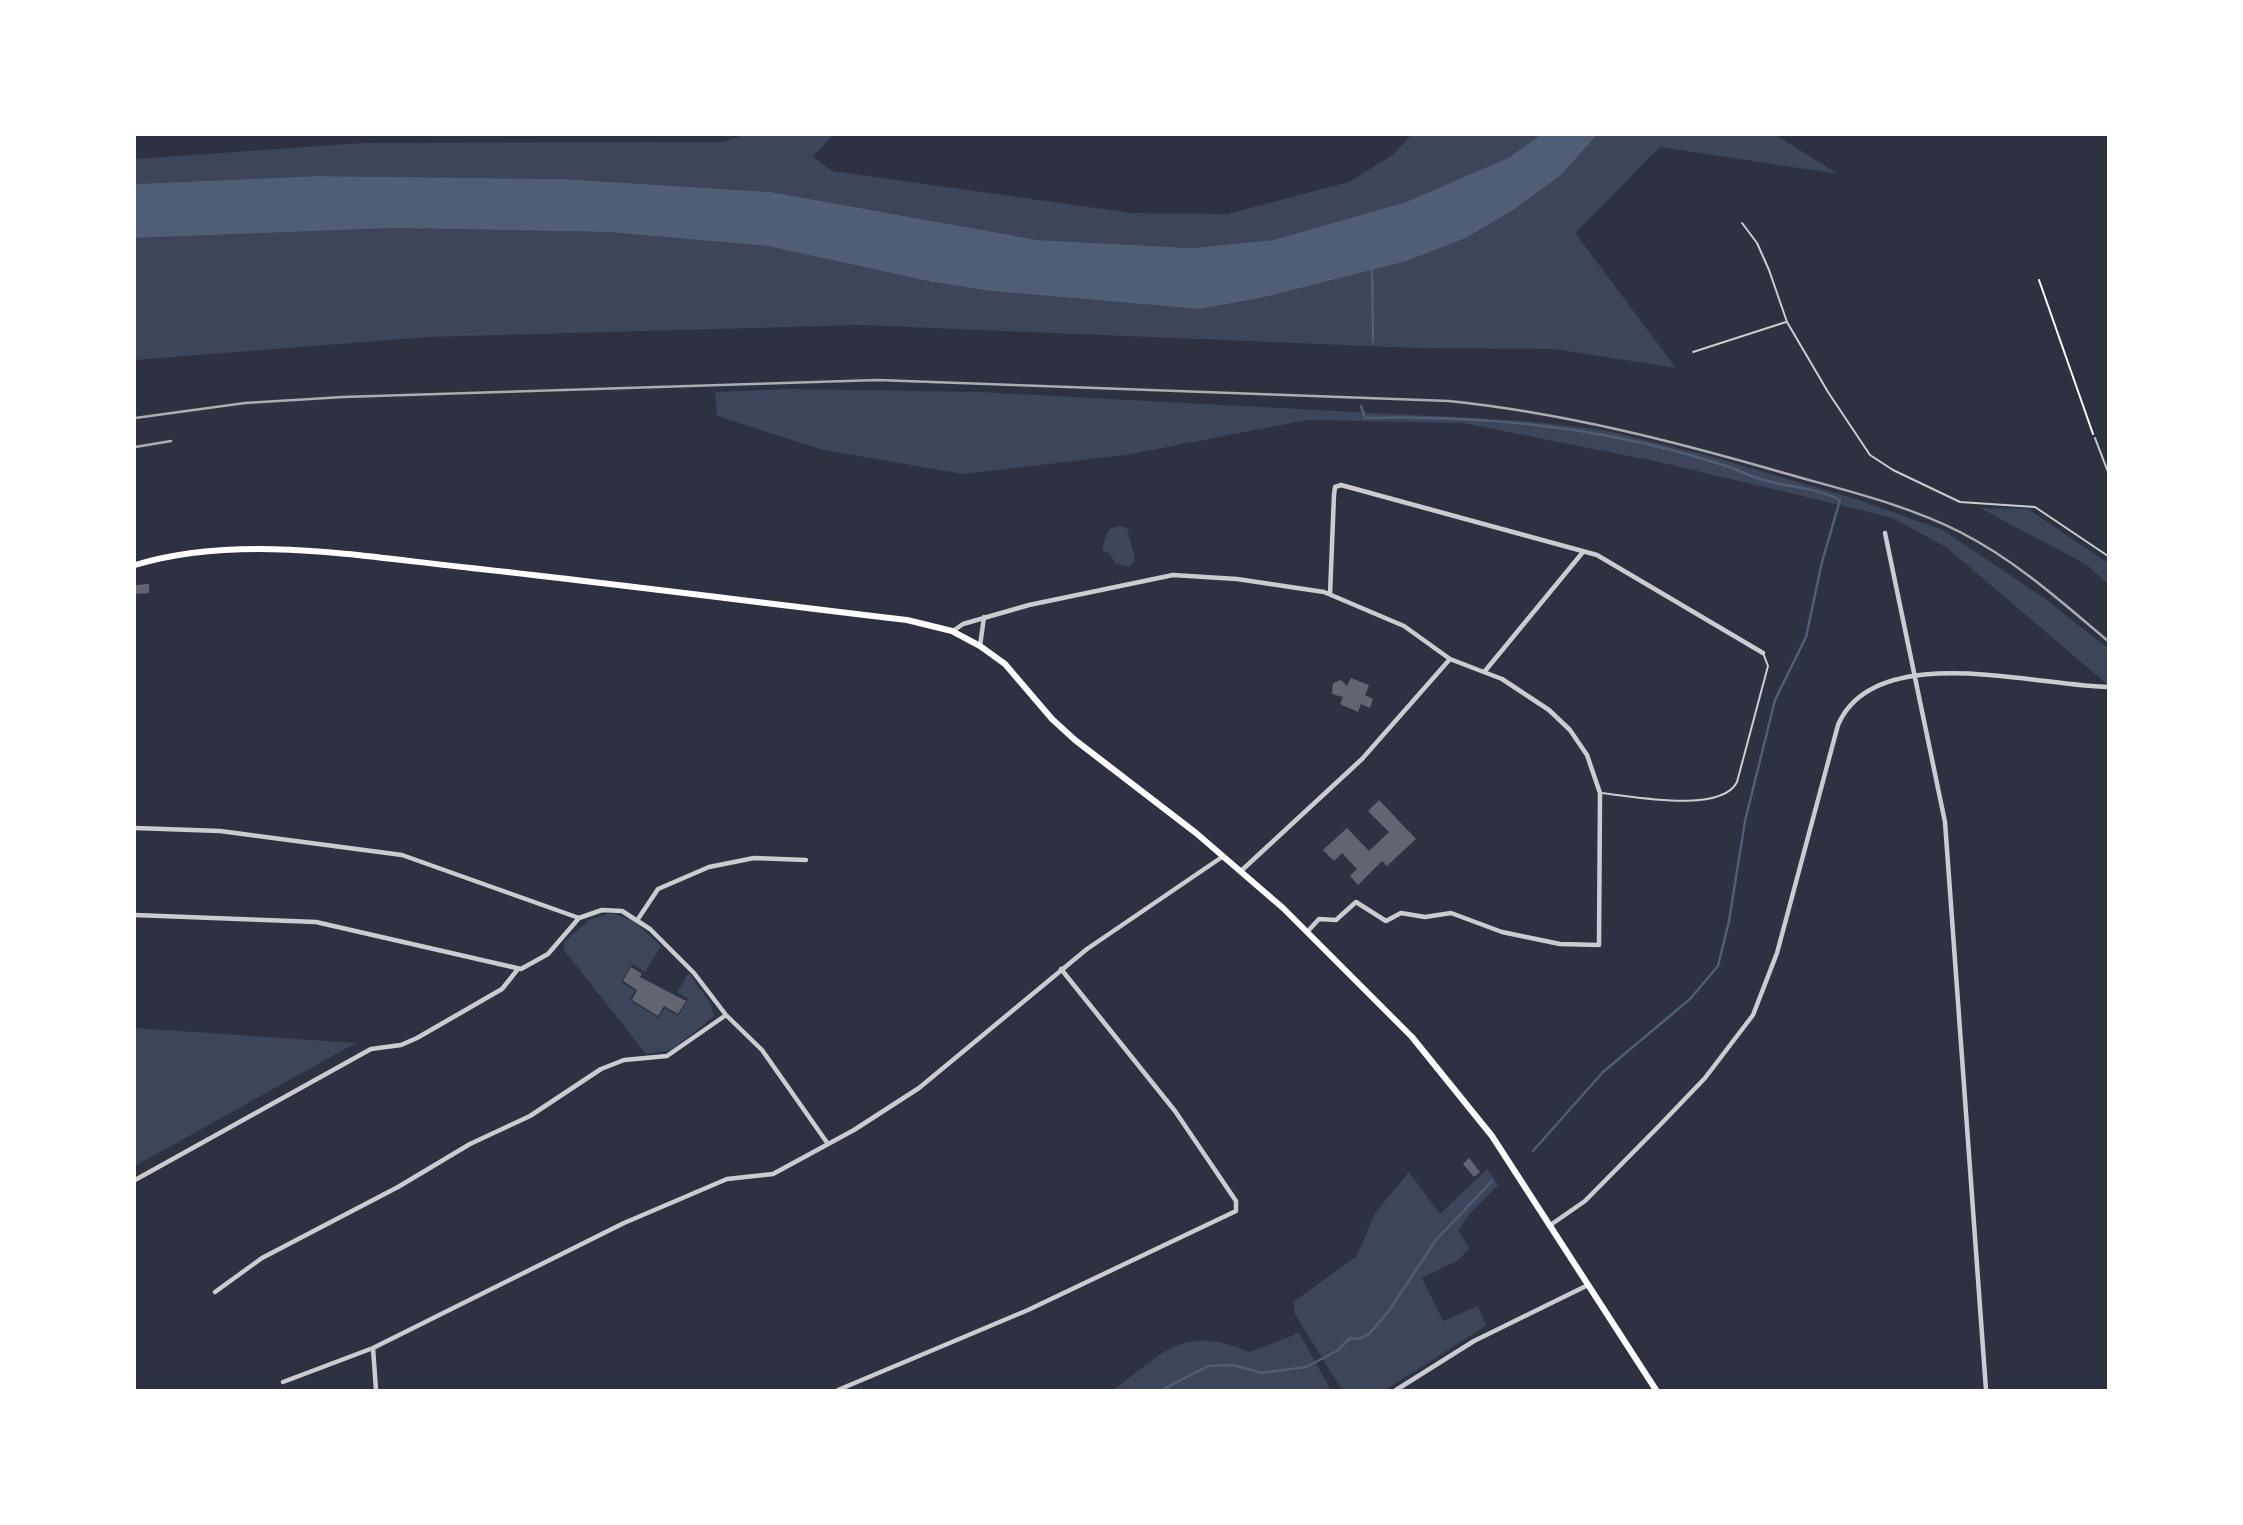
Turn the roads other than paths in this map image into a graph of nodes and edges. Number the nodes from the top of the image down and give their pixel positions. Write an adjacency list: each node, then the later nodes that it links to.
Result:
1 (1742, 223): 2 (lane)
2 (1787, 322): 3 (lane); 8 (lane)
3 (1693, 352)
4 (2095, 438): 5 (lane)
5 (2108, 472)
6 (1885, 533): 17 (street)
7 (1583, 552): 10 (street); 14 (street); 16 (street)
8 (2108, 556)
9 (135, 565): 12 (main road)
10 (1330, 594): 11 (street); 15 (street)
11 (984, 617): 12 (street); 13 (street)
12 (952, 631): 13 (main road)
13 (980, 646): 21 (main road)
14 (1763, 653): 19 (lane)
15 (1450, 659): 16 (street); 23 (street)
16 (1485, 671): 19 (street)
17 (1913, 674): 18 (street); 33 (street); 42 (street)
18 (2108, 687)
19 (1600, 793): 27 (street)
20 (135, 828): 25 (street)
21 (1222, 857): 23 (main road); 29 (street)
22 (806, 860): 26 (street)
23 (1241, 871): 27 (main road)
24 (135, 915): 28 (street)
25 (579, 918): 26 (street); 28 (street)
26 (638, 919): 30 (street)
27 (1308, 931): 33 (main road)
28 (518, 969): 32 (street)
29 (1061, 969): 31 (street); 39 (street)
30 (726, 1015): 31 (street); 35 (street)
31 (828, 1144): 36 (street)
32 (135, 1180)
33 (1548, 1226): 34 (main road)
34 (1586, 1286): 40 (street); 41 (main road)
35 (215, 1292)
36 (373, 1348): 37 (street); 38 (street)
37 (283, 1382)
38 (376, 1390)
39 (838, 1390)
40 (1396, 1390)
41 (1656, 1390)
42 (1986, 1390)

